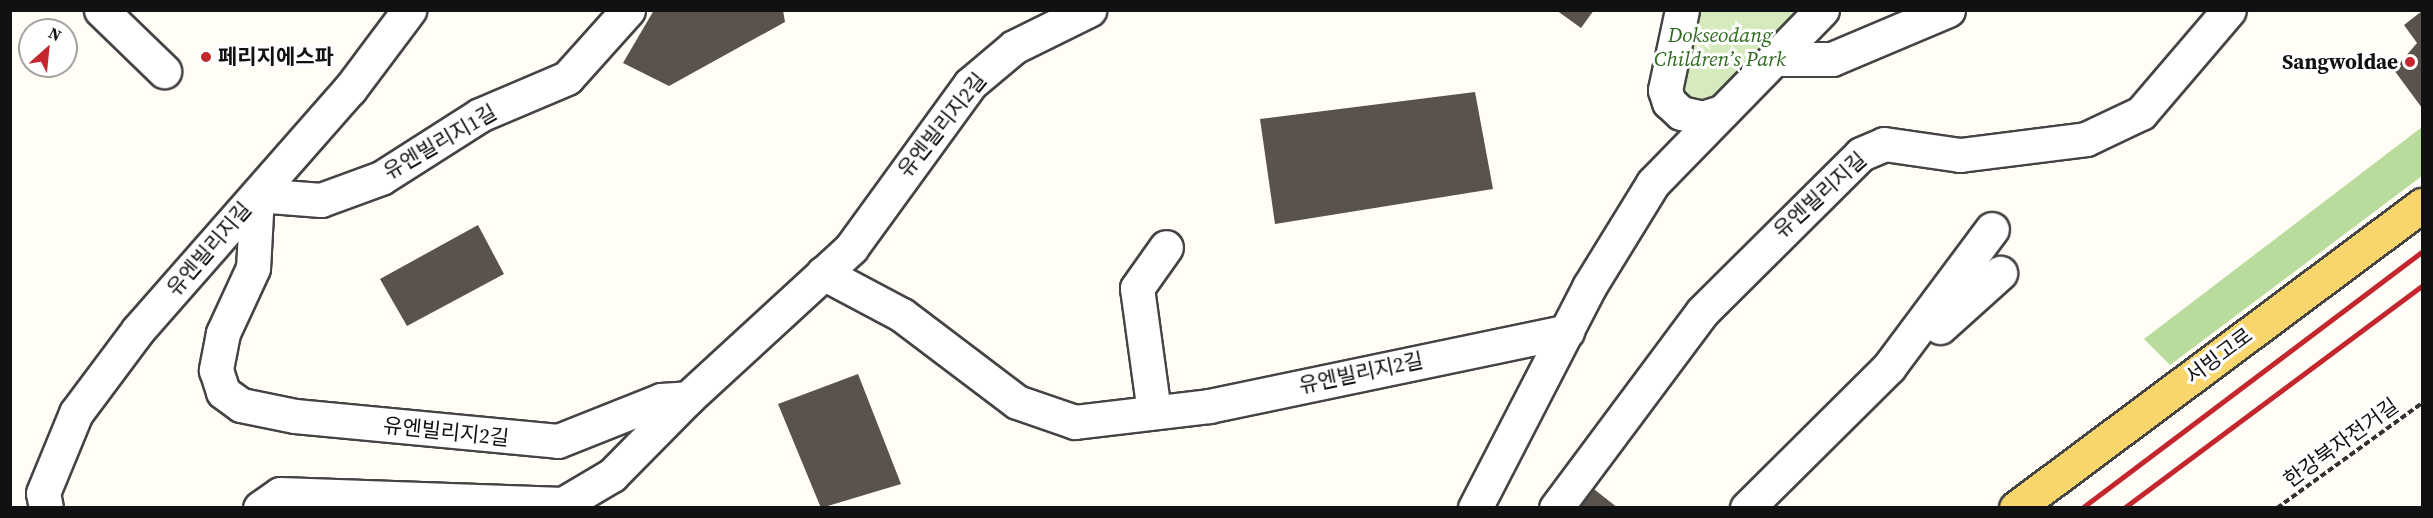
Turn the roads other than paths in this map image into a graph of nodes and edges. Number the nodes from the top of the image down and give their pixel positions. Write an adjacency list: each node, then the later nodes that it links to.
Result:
1 (101, 10): 10 (street)
2 (409, 10): 12 (street, 유엔빌리지길)
3 (628, 10): 12 (street, 유엔빌리지1길)
4 (1089, 10): 17 (street, 유엔빌리지2길)
5 (1682, 10): 11 (street)
6 (1822, 10): 9 (street)
7 (1948, 10): 9 (street)
8 (2229, 10): 26 (street, 유엔빌리지길)
9 (1774, 59): 11 (street)
10 (164, 72)
11 (1722, 112): 19 (street)
12 (257, 195): 21 (street, 유엔빌리지2길); 23 (street, 유엔빌리지길)
13 (2422, 205): 28 (main road, 서빙고로)
14 (2422, 225): 29 (main road, 서빙고로)
15 (1992, 229): 20 (street)
16 (1166, 247): 22 (street)
17 (823, 273): 21 (street, 유엔빌리지2길); 22 (street, 유엔빌리지2길)
18 (2000, 273): 20 (street)
19 (1567, 331): 22 (street, 유엔빌리지2길); 25 (street)
20 (1889, 367): 27 (street)
21 (688, 398): 24 (street)
22 (1154, 412)
23 (46, 507)
24 (260, 507)
25 (1475, 507)
26 (1556, 507)
27 (1747, 507)
28 (2016, 507)
29 (2042, 507)

